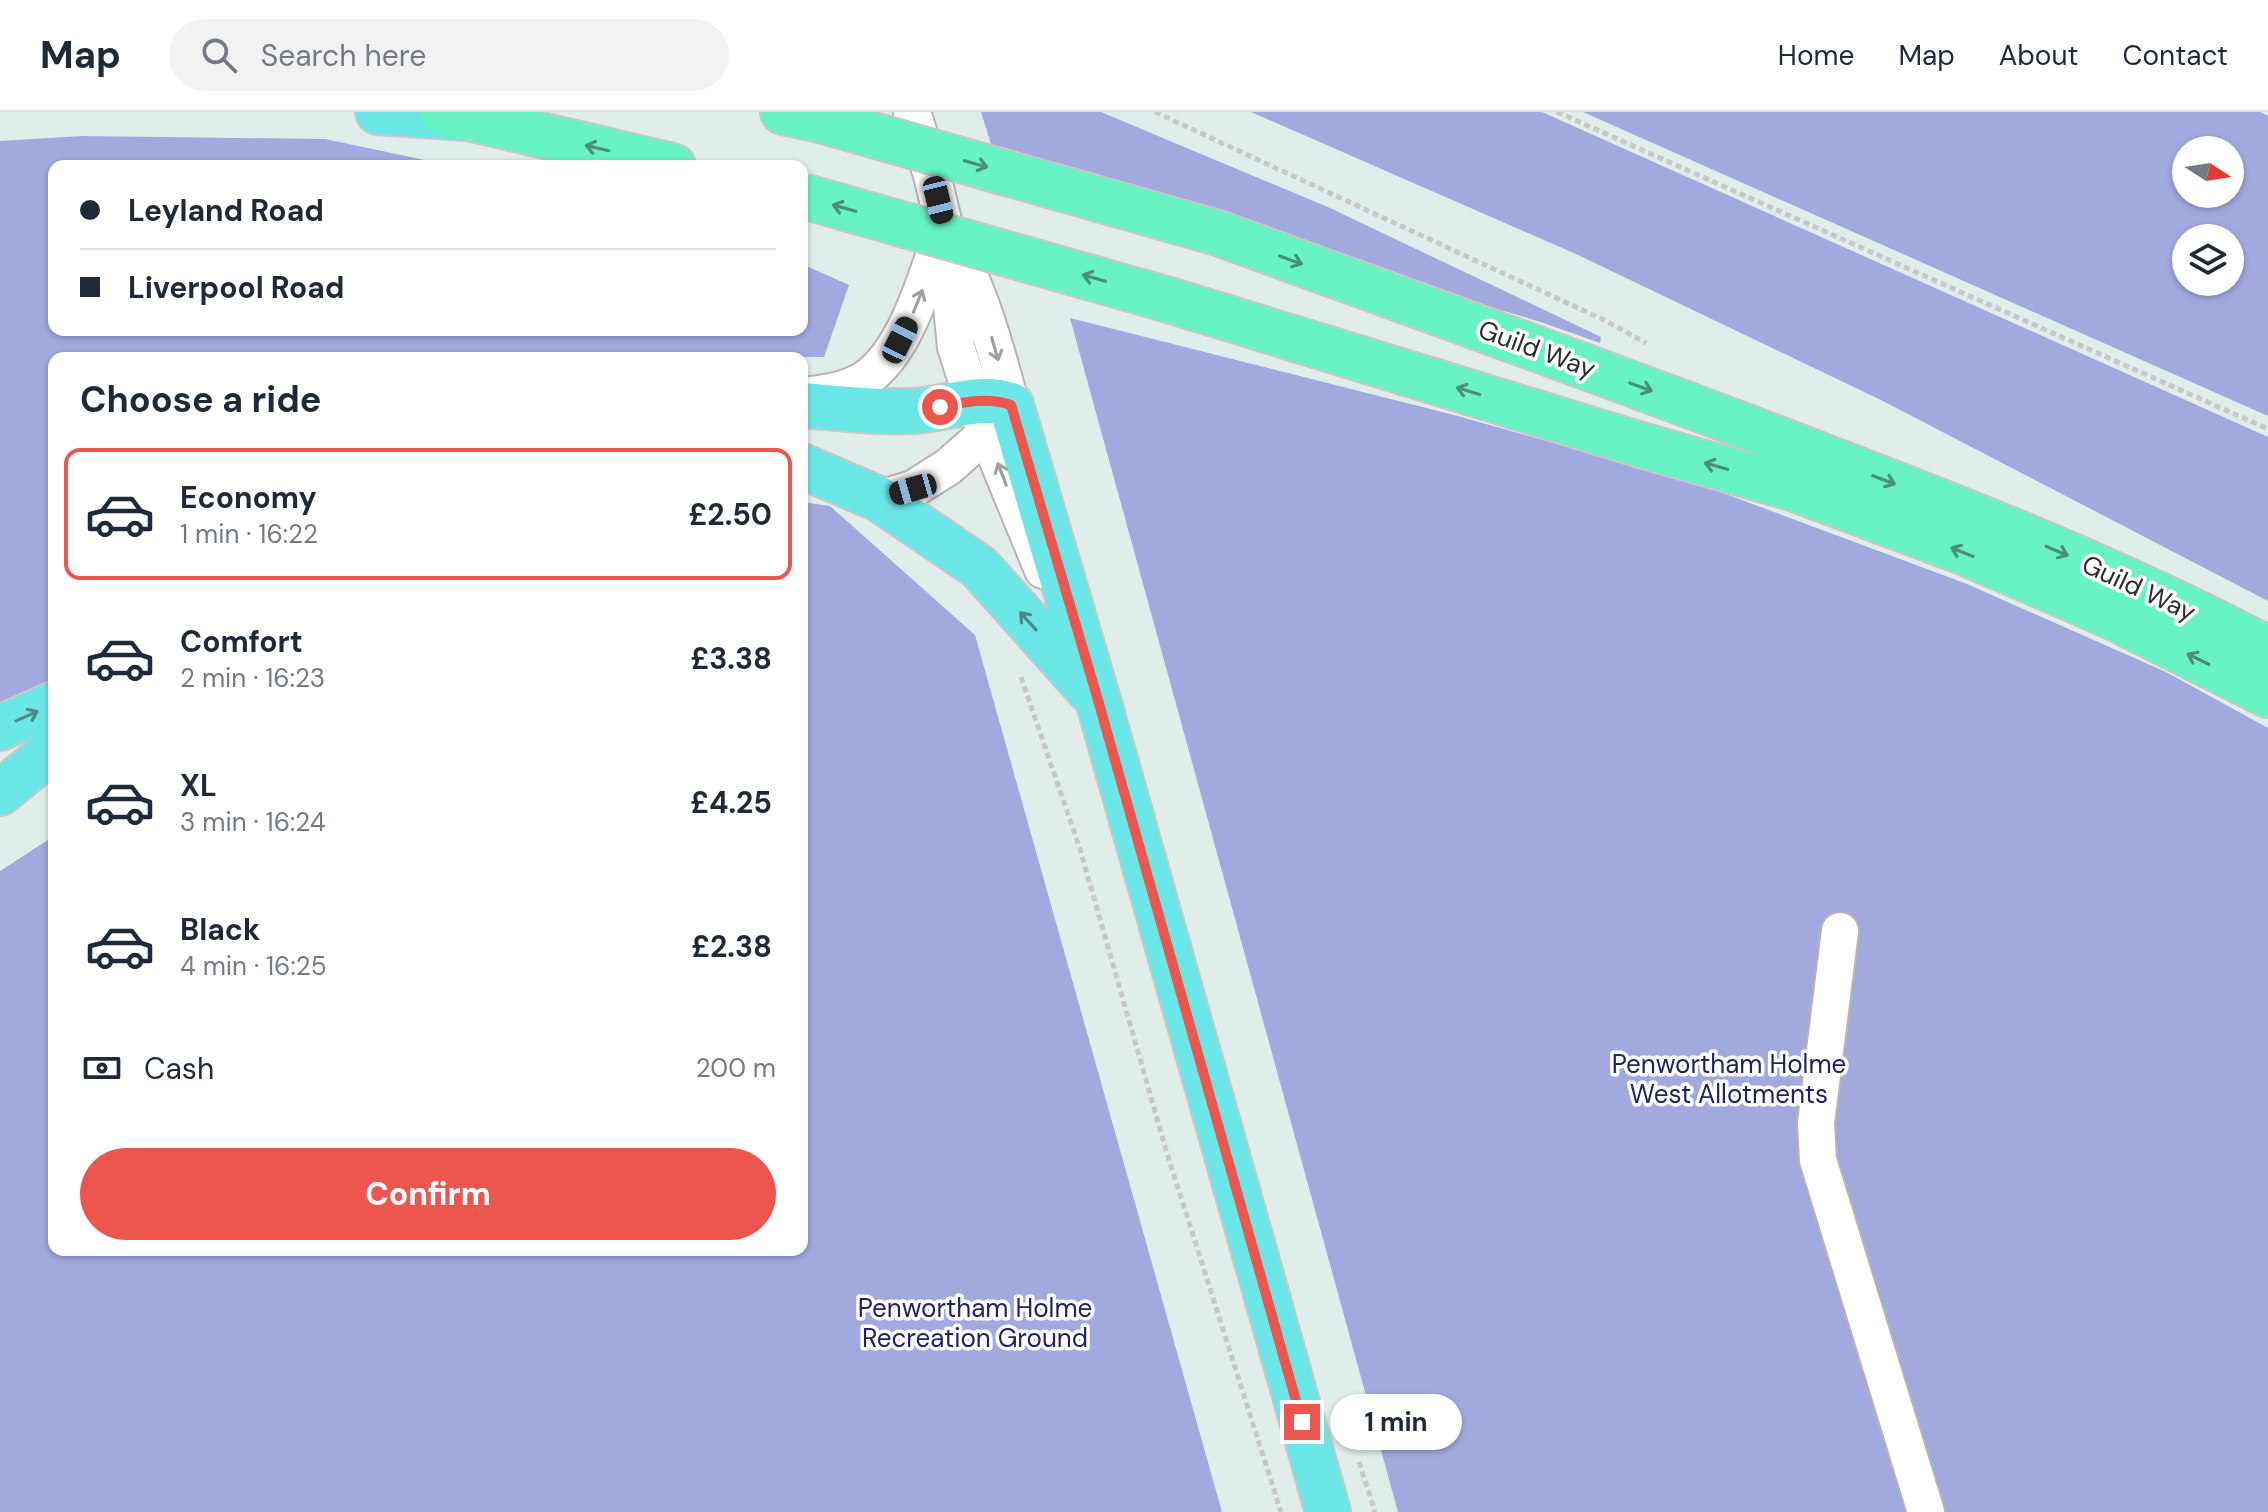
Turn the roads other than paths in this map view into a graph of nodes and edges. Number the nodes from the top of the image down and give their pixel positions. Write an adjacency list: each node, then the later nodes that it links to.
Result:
1 (378, 112): 3 (main road)
2 (912, 112): 7 (street)
3 (454, 115): 5 (highway, one-way to 3)
4 (801, 116): 13 (highway, Guild Way, one-way to 13, bridge)
5 (647, 160)
6 (808, 197): 14 (highway, Guild Way, one-way to 6, bridge)
7 (944, 225): 8 (street, one-way to 7); 10 (street)
8 (808, 395)
9 (808, 405): 10 (main road)
10 (990, 413): 12 (street); 15 (main road)
11 (808, 469): 12 (main road)
12 (879, 499): 15 (main road, one-way to 12)
13 (2268, 649)
14 (2268, 695)
15 (1098, 700): 21 (main road)
16 (48, 707): 17 (main road, one-way to 16)
17 (0, 728)
18 (48, 754): 19 (main road)
19 (0, 793)
20 (1840, 931): 22 (street)
21 (1328, 1512)
22 (1926, 1512)

